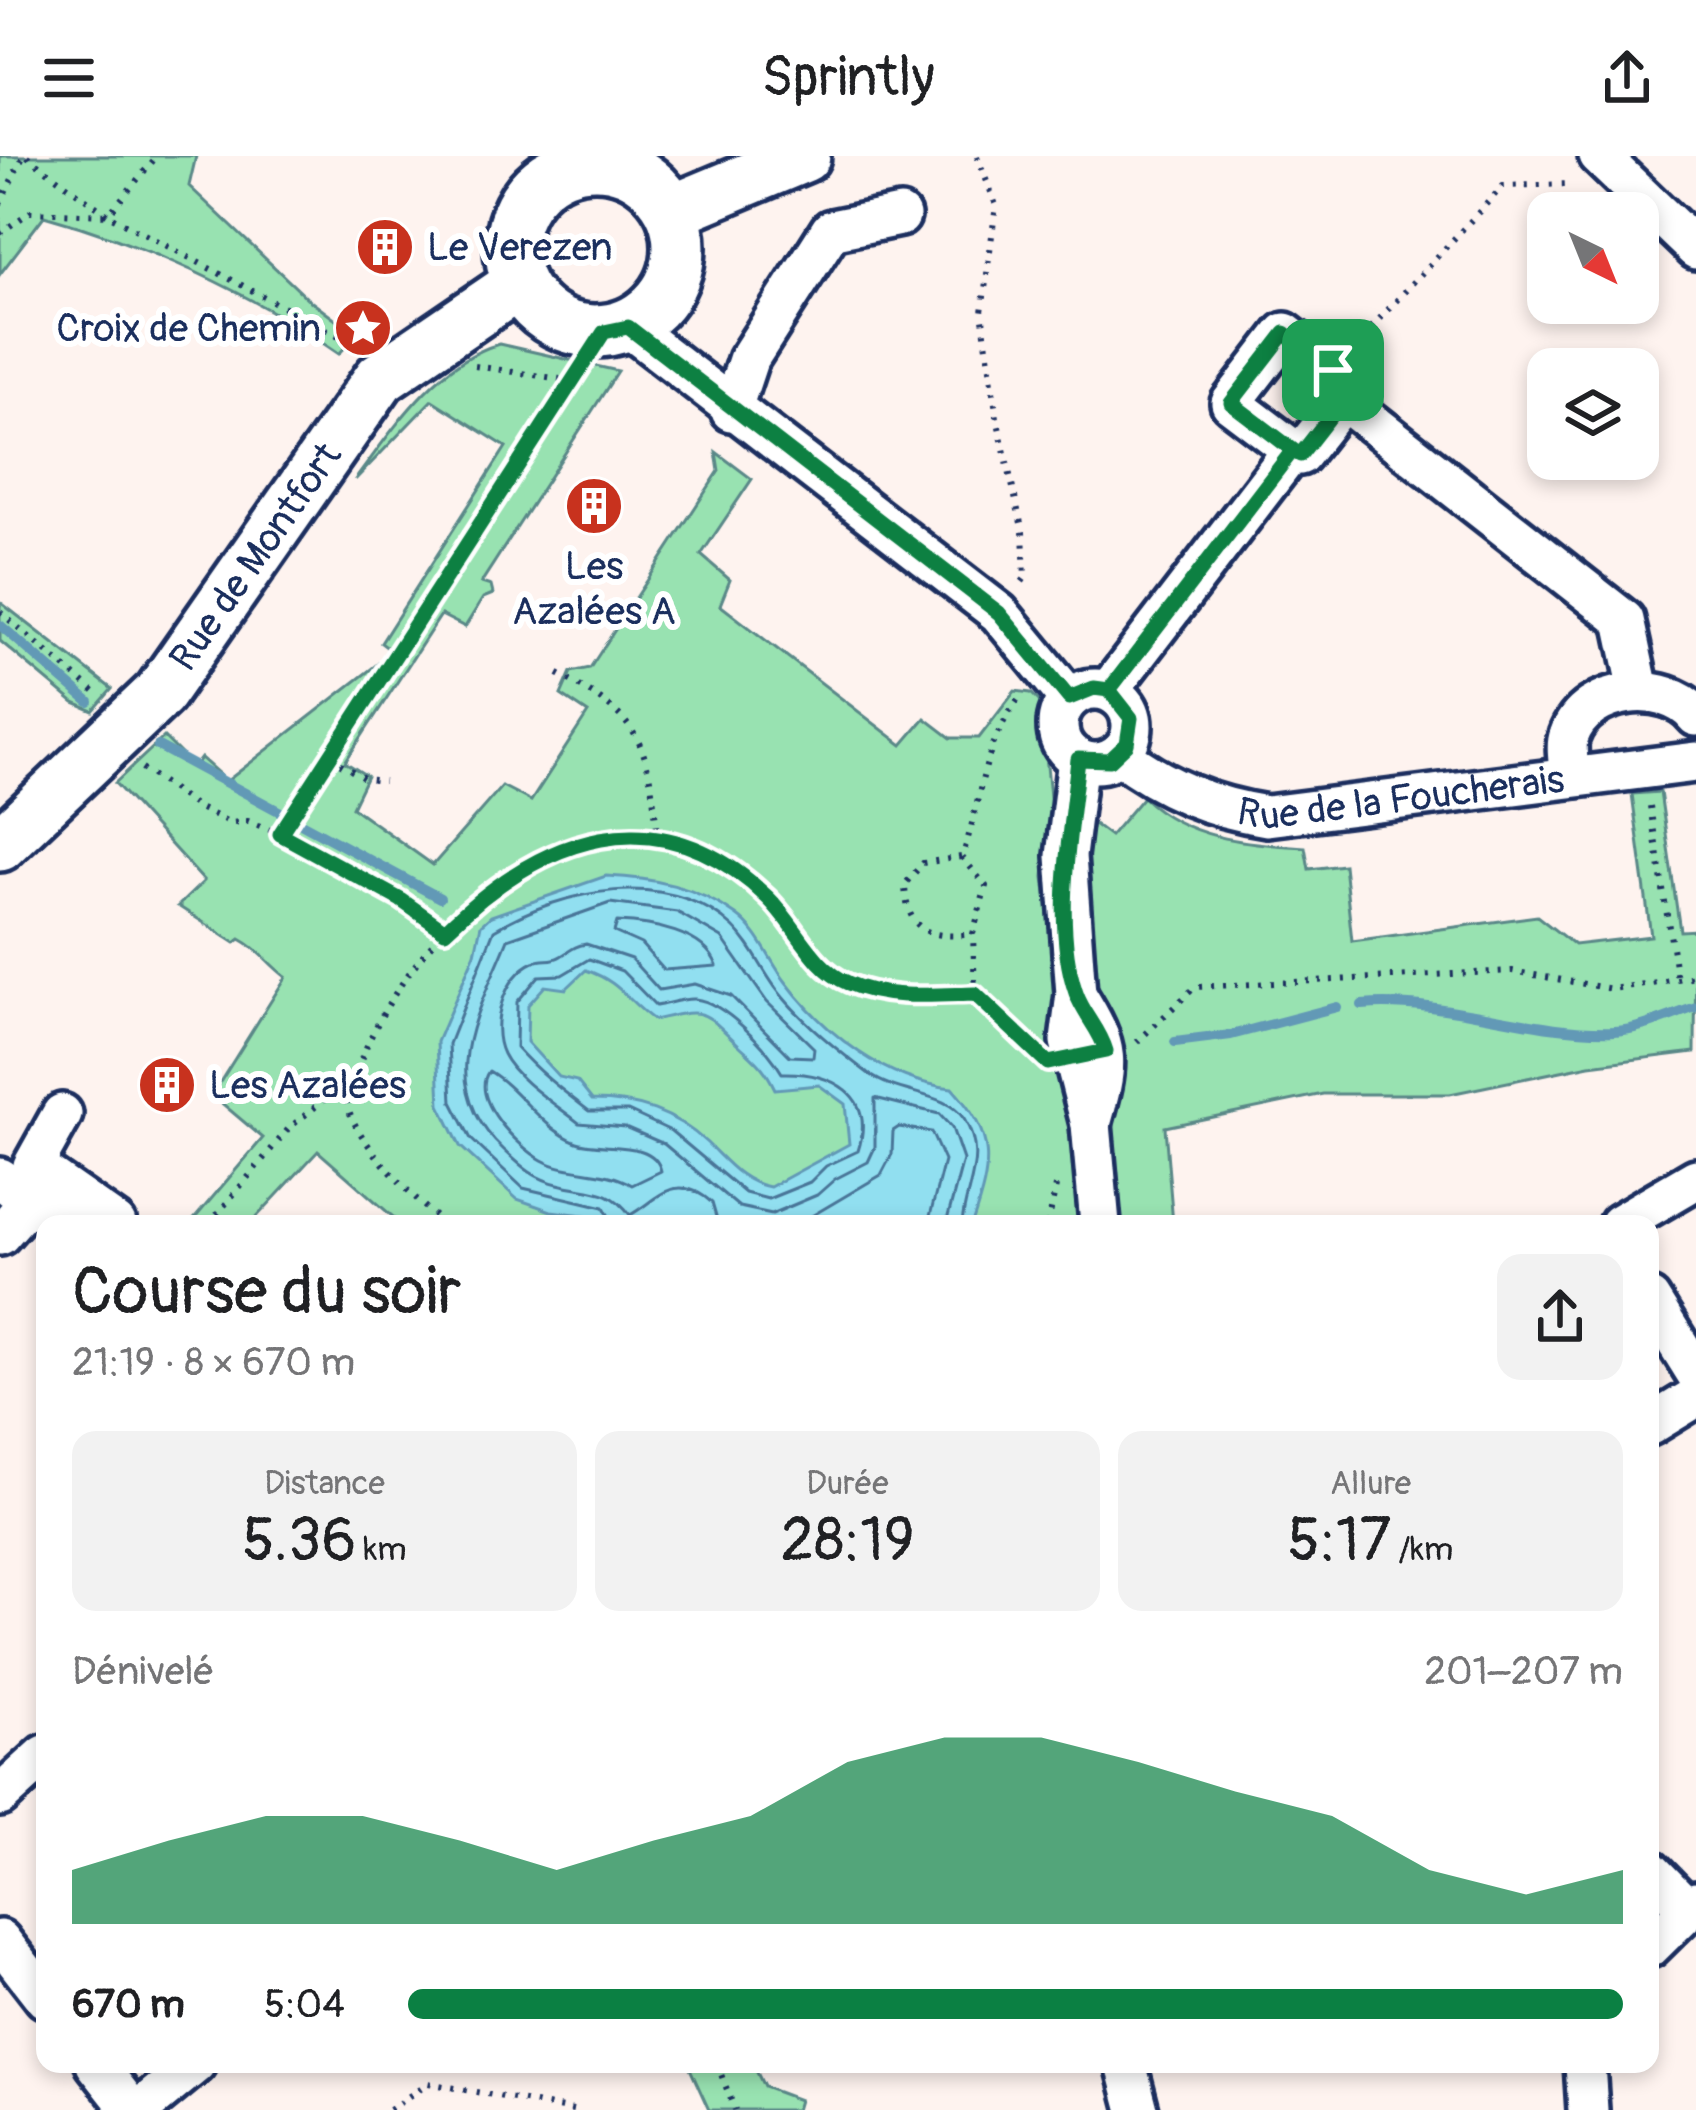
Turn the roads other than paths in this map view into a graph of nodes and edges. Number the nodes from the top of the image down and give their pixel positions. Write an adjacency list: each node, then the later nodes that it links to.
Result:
1 (804, 156): 4 (main road)
2 (587, 159): 4 (main road); 7 (main road)
3 (1613, 169): 6 (street)
4 (672, 211): 8 (main road)
5 (900, 216): 10 (street)
6 (1696, 249)
7 (518, 284): 8 (main road); 20 (main road, Rue de Montfort)
8 (604, 344): 10 (street)
9 (1338, 385): 11 (street); 11 (street); 13 (street)
10 (731, 411): 12 (street)
11 (1293, 450): 14 (street)
12 (1055, 684): 14 (street); 17 (street)
13 (1639, 689): 15 (street); 19 (street)
14 (1109, 690): 16 (street)
15 (1696, 716)
16 (1119, 754): 17 (street); 19 (street, Rue de la Foucherais)
17 (1078, 759): 25 (street)
18 (1696, 762): 19 (street, Rue de la Foucherais)
19 (1569, 775)
20 (0, 845)
21 (62, 1114): 24 (street)
22 (1696, 1178): 26 (street)
23 (30, 1201): 27 (street)
24 (103, 1215)
25 (1099, 1215)
26 (1634, 1215)
27 (0, 1235)
28 (1659, 1313): 29 (street)
29 (1696, 1373)
30 (1696, 1397): 31 (street)
31 (1659, 1420)
32 (36, 1763): 33 (street)
33 (0, 1796)
34 (1659, 1878): 35 (street)
35 (1692, 1906): 36 (street)
36 (1659, 1938)
37 (0, 1940): 38 (street)
38 (36, 1986)
39 (104, 2073): 43 (street)
40 (183, 2073): 43 (street)
41 (1128, 2073): 44 (street)
42 (1586, 2073): 45 (street)
43 (136, 2110)
44 (1138, 2110)
45 (1588, 2110)

